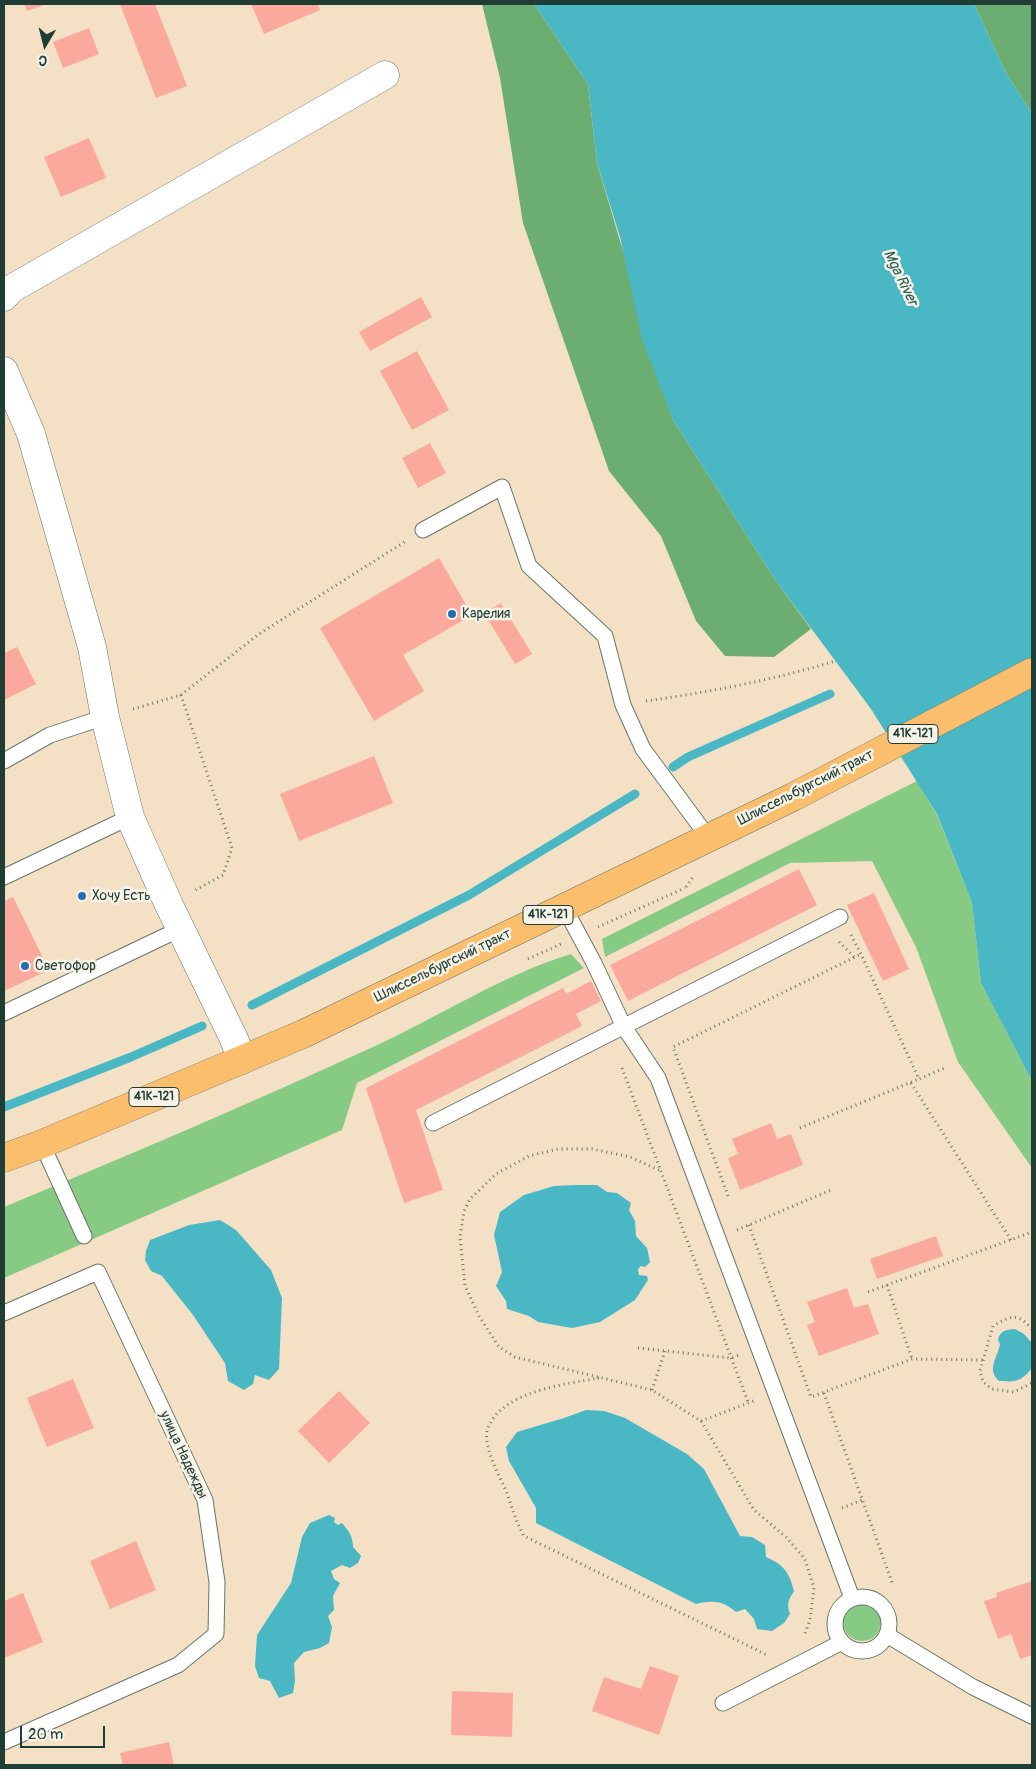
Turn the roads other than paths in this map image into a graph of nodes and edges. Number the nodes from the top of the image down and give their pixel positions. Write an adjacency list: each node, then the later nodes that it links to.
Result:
1 (385, 75): 2 (street)
2 (4, 297)
3 (4, 371): 6 (street)
4 (423, 530): 9 (lane)
5 (1032, 672): 9 (main road, Шлиссельбургский тракт / 41К-121)
6 (106, 717): 7 (lane); 8 (street)
7 (4, 761)
8 (130, 817): 10 (lane); 13 (street)
9 (708, 837): 11 (main road, Шлиссельбургский тракт / 41К-121)
10 (4, 877)
11 (564, 908): 15 (lane); 16 (main road, Шлиссельбургский тракт / 41К-121)
12 (840, 917): 15 (lane)
13 (180, 929): 14 (lane); 16 (street)
14 (4, 1013)
15 (624, 1027): 17 (lane); 22 (lane)
16 (242, 1060): 18 (main road, Шлиссельбургский тракт / 41К-121)
17 (433, 1123)
18 (42, 1144): 19 (main road, Шлиссельбургский тракт / 41К-121); 20 (lane)
19 (4, 1158)
20 (84, 1236)
21 (4, 1313): 27 (lane, улица Надежды)
22 (852, 1598): 23 (lane); 24 (lane)
23 (887, 1635): 24 (lane); 26 (lane)
24 (842, 1642): 25 (lane)
25 (723, 1703)
26 (1032, 1716)
27 (4, 1742)

